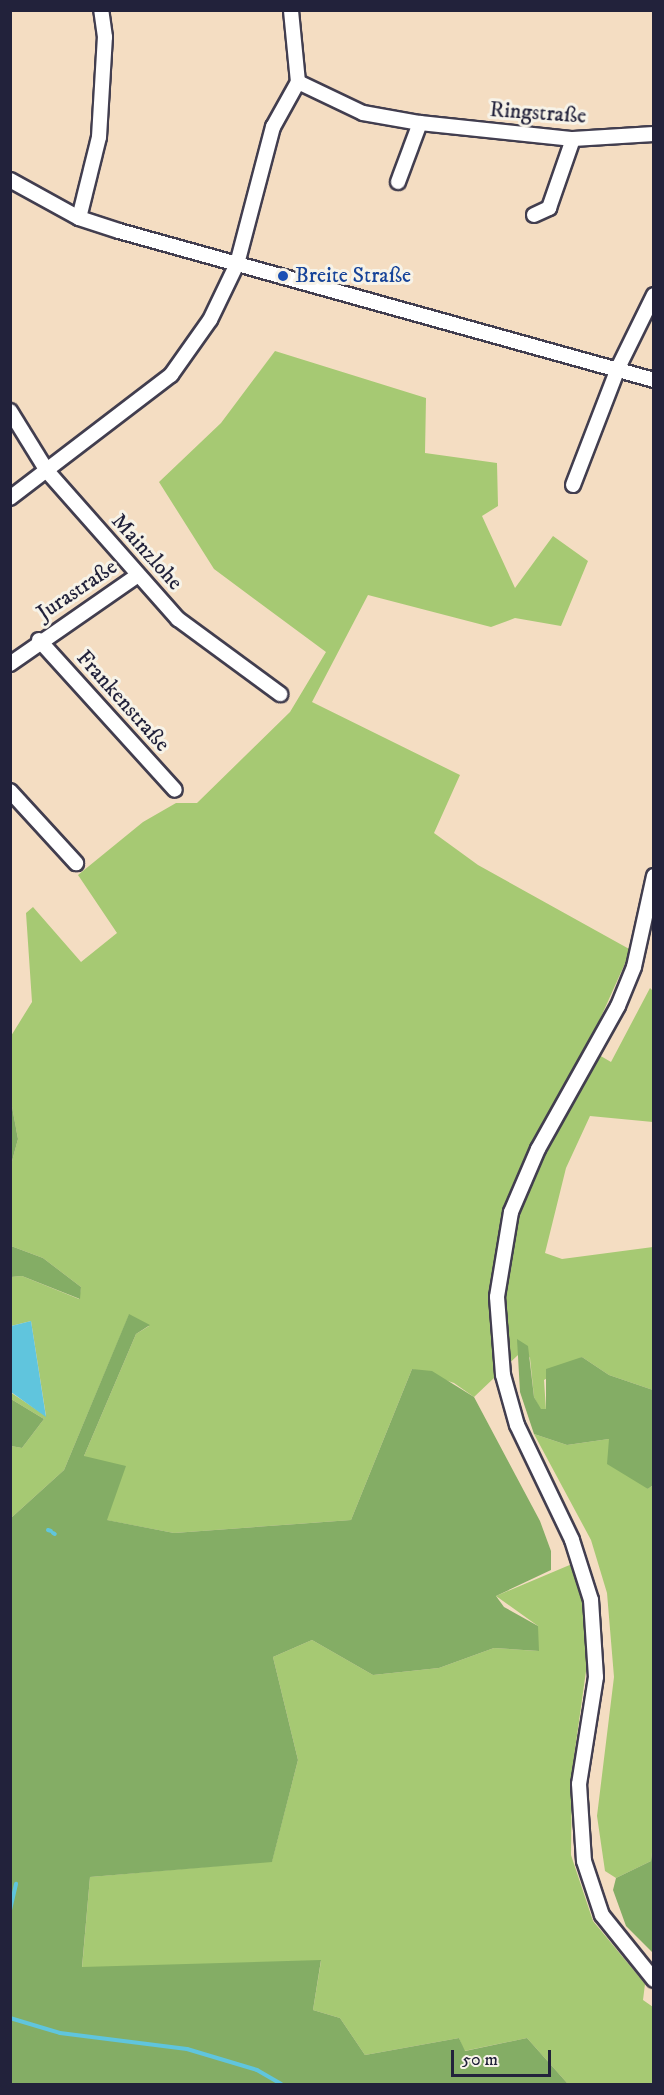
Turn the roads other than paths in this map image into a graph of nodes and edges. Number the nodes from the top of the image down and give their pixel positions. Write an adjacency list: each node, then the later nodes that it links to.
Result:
1 (101, 10): 10 (street)
2 (291, 10): 3 (street)
3 (298, 82): 4 (street, Ringstraße); 11 (street)
4 (420, 123): 6 (street, Ringstraße); 8 (street)
5 (654, 134): 6 (street, Ringstraße)
6 (573, 140): 9 (street)
7 (10, 180): 10 (street)
8 (398, 182)
9 (534, 215)
10 (79, 218): 11 (street)
11 (237, 264): 13 (street); 16 (street)
12 (654, 295): 13 (street)
13 (619, 366): 14 (street); 17 (street)
14 (654, 380)
15 (10, 411): 16 (street, Mainzlohe)
16 (48, 471): 18 (street); 19 (street, Mainzlohe)
17 (573, 485)
18 (10, 498)
19 (138, 574): 20 (street, Jurastraße); 22 (street, Mainzlohe)
20 (39, 640): 21 (street, Jurastraße); 23 (street, Frankenstraße)
21 (10, 663)
22 (280, 694)
23 (175, 790)
24 (10, 791): 25 (street)
25 (76, 863)
26 (654, 876): 27 (street)
27 (654, 1980)

